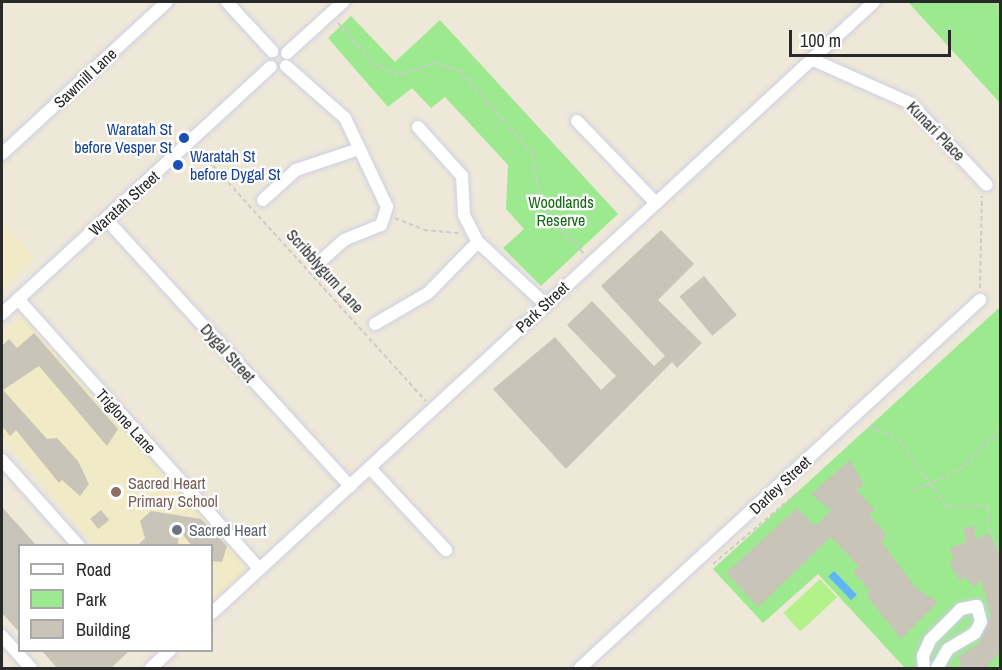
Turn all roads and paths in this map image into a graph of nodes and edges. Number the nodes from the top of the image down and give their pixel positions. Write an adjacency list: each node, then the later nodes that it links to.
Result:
1 (167, 2): 17 (street, Sawmill Lane)
2 (227, 2): 8 (street)
3 (344, 2): 9 (street)
4 (873, 2): 10 (street, Park Street)
5 (993, 2): 6 (path)
6 (1000, 10)
7 (338, 23): 26 (path)
8 (272, 51): 9 (street); 12 (street)
9 (287, 53): 11 (street)
10 (811, 59): 18 (street, Kunari Place); 20 (street, Park Street)
11 (286, 66): 12 (street); 15 (street)
12 (271, 67): 22 (street, Waratah Street)
13 (577, 121): 20 (street)
14 (418, 127): 24 (street)
15 (359, 148): 19 (street); 21 (street)
16 (198, 149): 32 (path, Scribblygum Lane)
17 (2, 153)
18 (987, 185): 28 (path)
19 (263, 200)
20 (656, 203): 26 (street, Park Street)
21 (387, 216): 23 (path); 25 (street)
22 (106, 219): 27 (street, Waratah Street); 38 (street, Dygal Street)
23 (465, 230)
24 (478, 242): 29 (street); 31 (street)
25 (321, 261)
26 (591, 262): 29 (street, Park Street)
27 (18, 299): 30 (street, Waratah Street); 45 (street, Triglone Lane)
28 (980, 300): 51 (street, Darley Street)
29 (545, 304): 32 (street, Park Street)
30 (2, 314)
31 (375, 324)
32 (434, 410): 36 (street, Park Street)
33 (869, 427): 37 (path)
34 (1000, 430): 37 (path)
35 (2, 460): 41 (street)
36 (370, 468): 38 (street, Park Street); 42 (street)
37 (930, 483): 39 (path); 43 (path)
38 (350, 486): 45 (street, Park Street)
39 (913, 489)
40 (797, 493): 44 (path)
41 (77, 544)
42 (446, 550)
43 (1000, 551)
44 (713, 564)
45 (259, 570): 46 (street, Park Street)
46 (213, 612)
47 (2, 636): 49 (street)
48 (169, 652): 50 (street)
49 (32, 669)
50 (151, 669)
51 (580, 669)
52 (924, 669): 53 (street)
53 (937, 669)

